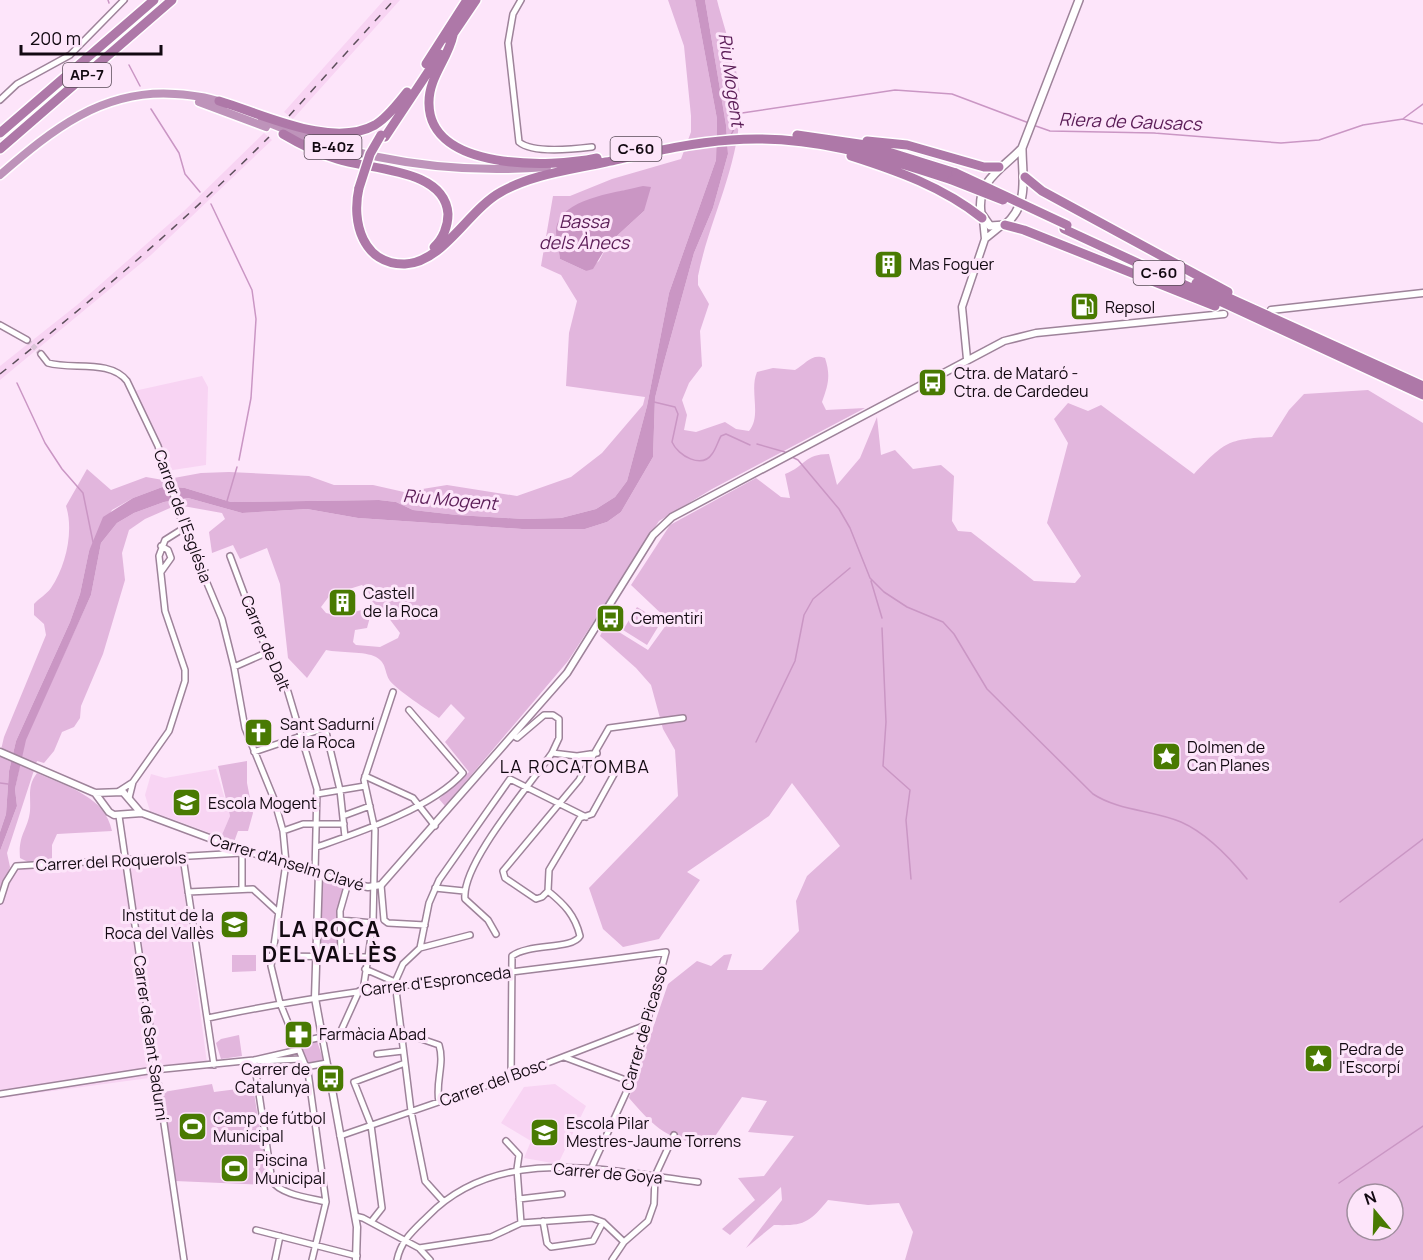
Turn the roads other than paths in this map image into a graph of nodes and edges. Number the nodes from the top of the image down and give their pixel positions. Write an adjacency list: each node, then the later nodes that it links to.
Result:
1 (124, 0): 10 (street)
2 (154, 0): 13 (highway, AP-7)
3 (172, 0): 19 (highway, AP-7)
4 (467, 0): 9 (highway)
5 (476, 0): 8 (highway)
6 (521, 0): 17 (street)
7 (1079, 0): 18 (main road)
8 (453, 35): 15 (highway); 20 (highway)
9 (407, 92): 11 (highway); 15 (highway)
10 (0, 100)
11 (219, 101): 12 (highway, B-40z); 20 (highway, B-40z)
12 (86, 111): 14 (highway, B-40z); 22 (highway, B-40z)
13 (0, 133)
14 (283, 134): 20 (highway, B-40z); 24 (highway)
15 (383, 136): 24 (highway)
16 (821, 141): 20 (highway, C-60); 21 (highway); 25 (highway); 31 (highway, C-60, bridge)
17 (592, 147)
18 (1022, 148): 21 (main road); 23 (main road)
19 (0, 149)
20 (590, 163): 24 (highway)
21 (1003, 166): 23 (main road); 25 (main road)
22 (0, 175)
23 (1024, 175): 26 (main road); 31 (highway)
24 (361, 188)
25 (982, 218): 26 (main road); 27 (street)
26 (1003, 226): 27 (street); 31 (highway)
27 (985, 239): 35 (street)
28 (1423, 293): 29 (street)
29 (1271, 310)
30 (1224, 314): 35 (street, Carrer d'Anselm Clavé)
31 (1256, 315): 36 (highway, C-60); 37 (highway, C-60)
32 (0, 325): 33 (street)
33 (27, 340)
34 (41, 354): 38 (street, Carrer de l'Església)
35 (967, 359): 48 (street, Carrer d'Anselm Clavé)
36 (1423, 386)
37 (1423, 395)
38 (184, 528): 39 (street); 43 (street, Carrer de l'Església)
39 (161, 546): 41 (street); 41 (street)
40 (230, 556): 42 (street, Carrer de Dalt)
41 (161, 572): 55 (street)
42 (268, 652): 43 (street); 47 (street, Carrer de Dalt)
43 (234, 667): 49 (street, Carrer de l'Església)
44 (393, 692): 54 (street)
45 (410, 710): 65 (street)
46 (683, 718): 52 (street)
47 (301, 736): 49 (street); 58 (street); 62 (street, Carrer de Dalt)
48 (514, 736): 51 (street); 75 (street, Carrer d'Anselm Clavé)
49 (252, 749): 76 (street, Carrer de l'Església)
50 (3, 753): 60 (street)
51 (552, 753): 52 (street); 57 (street)
52 (597, 753): 64 (street)
53 (618, 767): 71 (street)
54 (366, 776): 56 (street); 65 (street)
55 (133, 782): 59 (street); 63 (street)
56 (365, 786): 58 (street); 67 (street)
57 (528, 789): 64 (street); 87 (street); 88 (street)
58 (340, 790): 62 (street); 70 (street)
59 (119, 791): 61 (street); 63 (street)
60 (95, 793): 61 (street); 66 (street)
61 (111, 793): 66 (street)
62 (317, 794): 72 (street, Carrer de Dalt)
63 (130, 799): 68 (street); 69 (street)
64 (561, 803): 71 (street); 89 (street)
65 (417, 805): 74 (street); 75 (street)
66 (106, 806): 69 (street)
67 (370, 806): 70 (street); 74 (street)
68 (142, 813): 69 (street); 79 (street, Carrer d'Anselm Clavé)
69 (122, 814): 81 (street, Carrer de Sant Sadurní)
70 (343, 816): 73 (street)
71 (585, 817): 89 (street)
72 (317, 824): 73 (street); 76 (street); 78 (street, Carrer de Dalt)
73 (344, 824): 77 (street)
74 (374, 826): 77 (street); 85 (street)
75 (435, 826): 85 (street, Carrer d'Anselm Clavé)
76 (283, 831): 82 (street, Carrer de l'Església)
77 (345, 837): 78 (street)
78 (317, 847): 83 (street, Carrer de Dalt)
79 (242, 851): 80 (street, Carrer del Roquerols); 82 (street, Carrer d'Anselm Clavé); 86 (street)
80 (183, 857): 81 (street, Carrer del Roquerols); 90 (street)
81 (126, 860): 91 (street, Carrer del Roquerols); 125 (street, Carrer de Sant Sadurní)
82 (286, 863): 83 (street, Carrer d'Anselm Clavé); 92 (street, Carrer de l'Església)
83 (317, 873): 84 (street, Carrer d'Anselm Clavé); 101 (street)
84 (348, 883): 85 (street, Carrer d'Anselm Clavé); 93 (street)
85 (378, 886): 94 (street); 95 (street)
86 (242, 888): 90 (street); 92 (street)
87 (435, 888): 88 (street); 95 (street)
88 (464, 891): 96 (street)
89 (548, 891): 105 (street)
90 (188, 892): 110 (street)
91 (0, 901)
92 (278, 912): 100 (street, Carrer de l'Església)
93 (340, 920): 94 (street); 102 (street)
94 (373, 923): 103 (street)
95 (425, 925): 98 (street)
96 (496, 934)
97 (470, 935): 98 (street)
98 (420, 948): 106 (street)
99 (666, 952): 105 (street, Carrer d'Espronceda); 111 (street, Carrer de Picasso)
100 (271, 956): 101 (street); 109 (street, Carrer de l'Església)
101 (316, 957): 102 (street); 108 (street)
102 (341, 957): 103 (street)
103 (367, 957): 104 (street)
104 (365, 969): 106 (street); 107 (street)
105 (510, 972): 106 (street, Carrer d'Espronceda); 126 (street)
106 (395, 984): 107 (street, Carrer d'Espronceda); 112 (street)
107 (361, 991): 108 (street, Carrer d'Espronceda); 113 (street)
108 (315, 998): 109 (street, Carrer d'Espronceda); 113 (street)
109 (280, 1003): 110 (street, Carrer d'Espronceda); 114 (street, Carrer de l'Església)
110 (208, 1018): 122 (street)
111 (646, 1025): 118 (street, Carrer del Bosc); 127 (street, Carrer de Picasso)
112 (401, 1032): 116 (street); 129 (street)
113 (322, 1036): 114 (street); 123 (street)
114 (296, 1043): 115 (street, Carrer de l'Església)
115 (297, 1050): 119 (street); 120 (street)
116 (403, 1050): 117 (street); 121 (street)
117 (377, 1054)
118 (564, 1057): 126 (street, Carrer del Bosc); 127 (street)
119 (302, 1059): 120 (street); 124 (street)
120 (254, 1060): 122 (street); 142 (street)
121 (405, 1063): 130 (street); 131 (street)
122 (214, 1065): 125 (street)
123 (327, 1065): 124 (street); 133 (street)
124 (305, 1067): 142 (street)
125 (154, 1070): 128 (street); 155 (street, Carrer de Sant Sadurní)
126 (511, 1077): 129 (street, Carrer del Bosc)
127 (631, 1082): 136 (street, Carrer de Picasso)
128 (0, 1094)
129 (439, 1102): 130 (street, Carrer del Bosc)
130 (411, 1111): 131 (street, Carrer del Bosc); 141 (street)
131 (371, 1125): 133 (street, Carrer del Bosc); 145 (street)
132 (674, 1135): 137 (street)
133 (340, 1136): 143 (street)
134 (506, 1141): 135 (street)
135 (517, 1169): 136 (street, Carrer de Goya); 140 (street); 141 (street, Carrer de Goya)
136 (591, 1169): 137 (street, Carrer de Goya)
137 (655, 1176): 138 (street, Carrer de Goya); 151 (street)
138 (698, 1182)
139 (562, 1194): 140 (street)
140 (519, 1199): 147 (street)
141 (443, 1201): 150 (street, Carrer de Goya)
142 (326, 1202): 152 (street)
143 (355, 1216): 145 (street); 154 (street)
144 (543, 1221): 146 (street); 146 (street); 147 (street)
145 (371, 1222): 150 (street)
146 (603, 1222): 151 (street)
147 (521, 1223): 153 (street)
148 (256, 1230): 149 (street)
149 (280, 1236): 152 (street); 156 (street)
150 (404, 1241): 153 (street); 158 (street)
151 (624, 1242): 160 (street)
152 (315, 1245): 154 (street); 157 (street)
153 (419, 1248): 159 (street)
154 (357, 1258)
155 (184, 1260)
156 (275, 1260)
157 (312, 1260)
158 (397, 1260)
159 (430, 1260)
160 (612, 1260)

